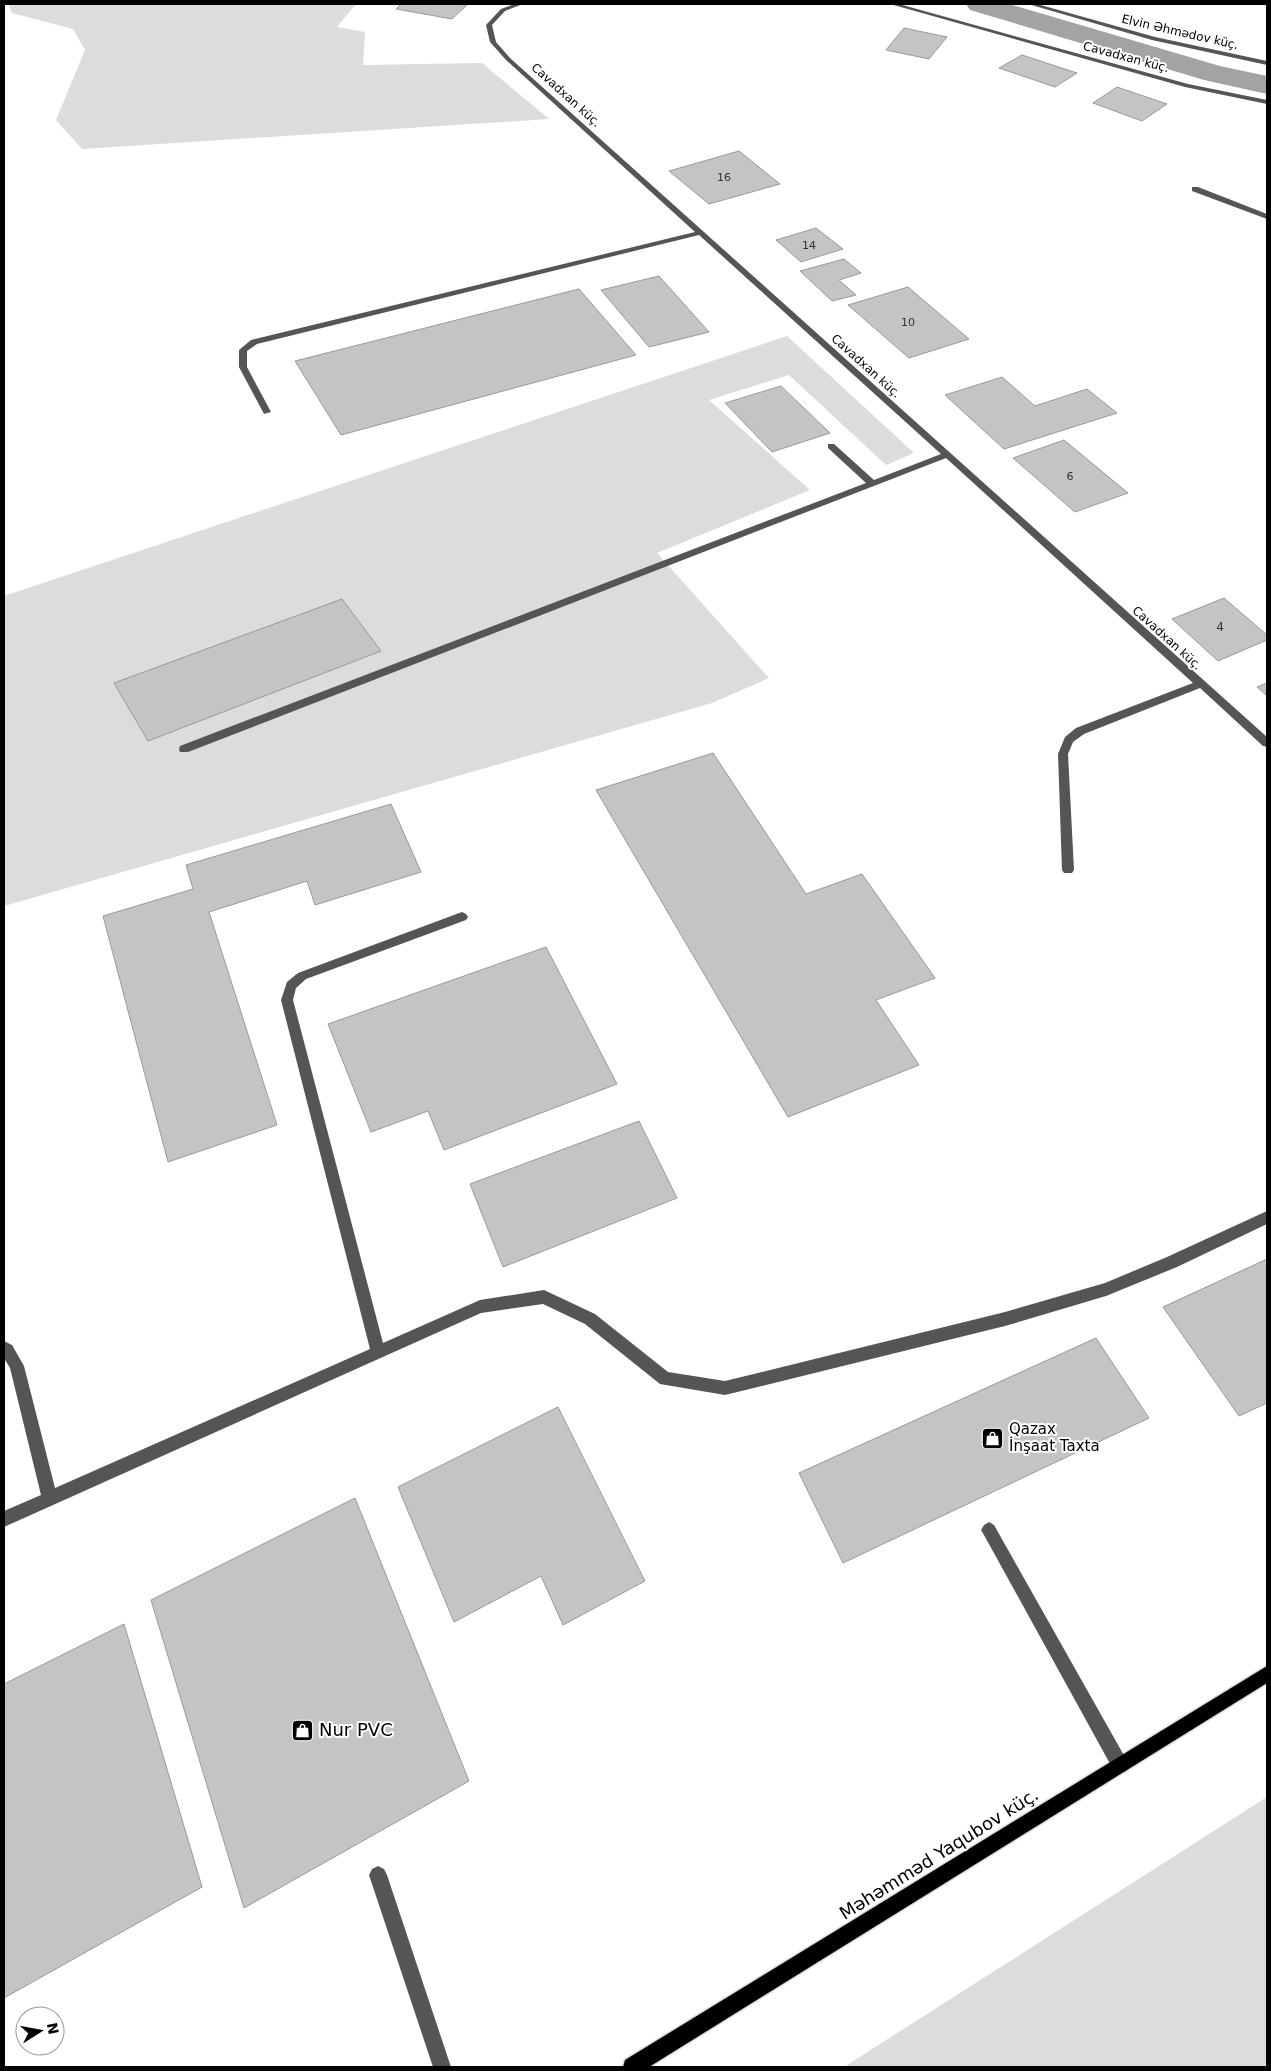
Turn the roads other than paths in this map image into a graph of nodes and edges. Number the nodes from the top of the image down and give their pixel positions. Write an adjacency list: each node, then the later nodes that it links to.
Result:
1 (520, 4): 8 (street, Cavadxan küç.)
2 (893, 4): 5 (street, Cavadxan küç.)
3 (1031, 4): 4 (street, Elvin Əhmədov küç.)
4 (1267, 63)
5 (1267, 102)
6 (1195, 189): 7 (street)
7 (1267, 217)
8 (700, 233): 9 (street); 11 (street, Cavadxan küç.)
9 (267, 412)
10 (831, 446): 12 (street)
11 (946, 455): 12 (street); 13 (street, Cavadxan küç.)
12 (872, 484): 15 (street)
13 (1200, 684): 14 (street, Cavadxan küç.); 16 (street)
14 (1267, 743)
15 (184, 749)
16 (1068, 870)
17 (462, 917): 20 (street)
18 (1267, 1217): 20 (street)
19 (4, 1348): 21 (street)
20 (378, 1352): 21 (street)
21 (50, 1498): 22 (street)
22 (4, 1519)
23 (989, 1530): 25 (street)
24 (1267, 1674): 25 (main road, Məhəmməd Yaqubov küç.)
25 (1120, 1765): 28 (main road, Məhəmməd Yaqubov küç.)
26 (378, 1875): 27 (street)
27 (442, 2067)
28 (632, 2067)

